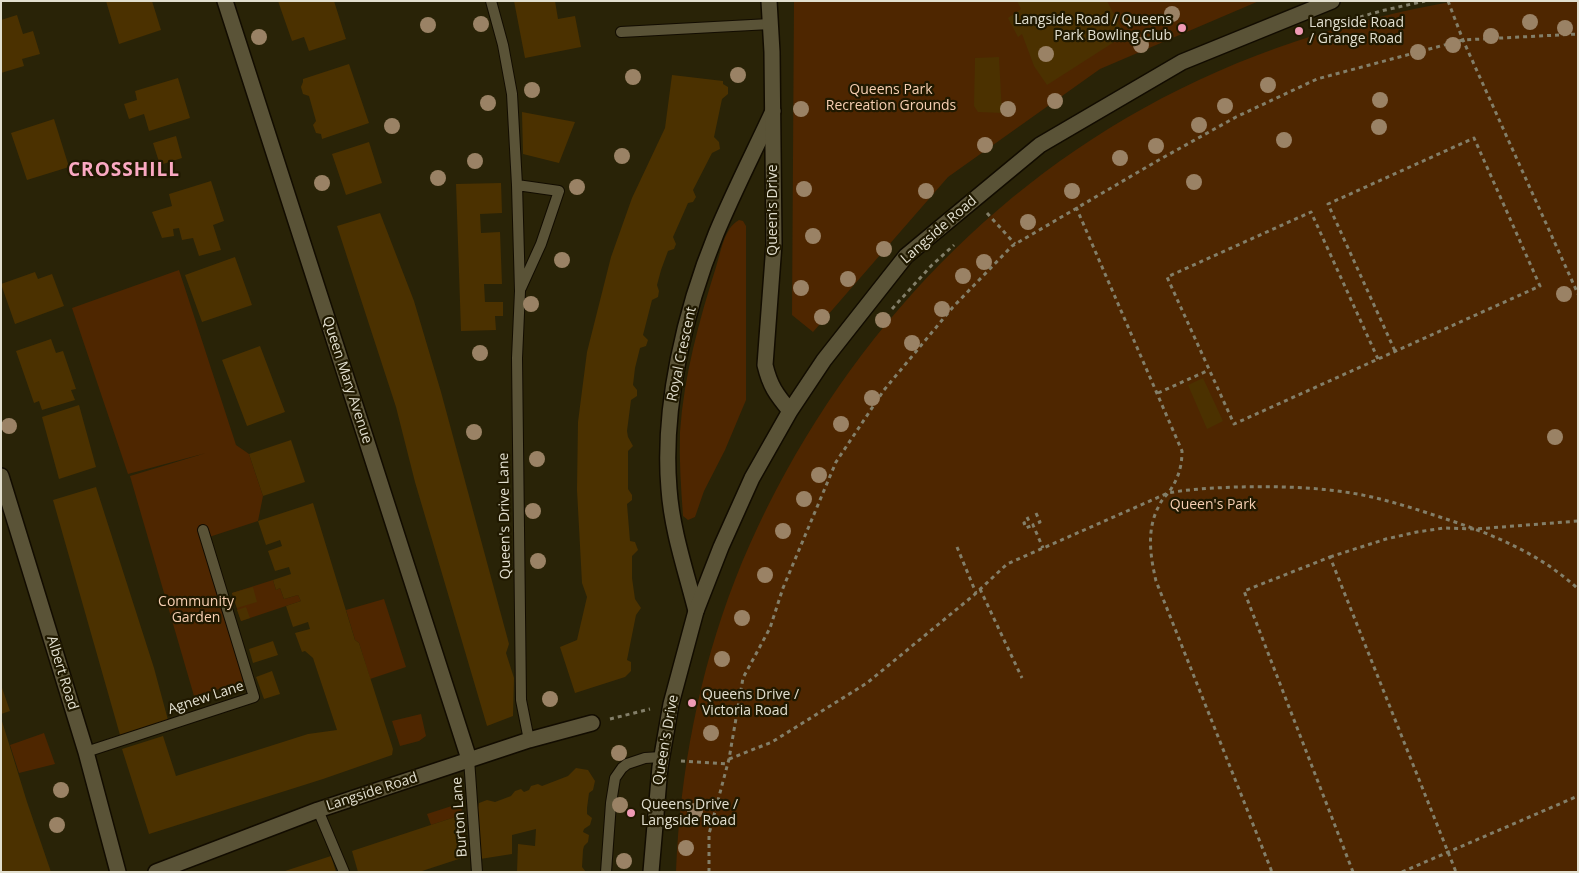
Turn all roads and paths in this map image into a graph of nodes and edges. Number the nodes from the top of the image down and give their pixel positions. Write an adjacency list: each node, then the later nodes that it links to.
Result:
1 (225, 1): 48 (street, Queen Mary Avenue)
2 (491, 1): 13 (lane, Queen's Drive Lane)
3 (768, 1): 7 (street, Queen's Drive)
4 (1332, 1): 14 (street, Langside Road)
5 (1425, 1): 8 (path)
6 (1448, 1): 11 (path)
7 (770, 24): 9 (lane); 12 (street, Queen's Drive)
8 (1327, 26)
9 (621, 32)
10 (1578, 34): 11 (path)
11 (1463, 40): 15 (path); 21 (path)
12 (773, 110): 27 (street, Queen's Drive); 42 (street, Royal Crescent)
13 (517, 185): 20 (lane, Queen's Drive Lane); 20 (lane, Queen's Drive Lane)
14 (974, 199): 17 (path); 27 (street, Langside Road)
15 (1076, 207): 19 (path); 26 (path)
16 (994, 208): 17 (path)
17 (987, 214): 19 (path)
18 (959, 240): 22 (path)
19 (1015, 244): 50 (path)
20 (520, 291): 46 (lane, Queen's Drive Lane)
21 (1578, 294)
22 (886, 316)
23 (1395, 351): 23 (path); 24 (path)
24 (1378, 359): 25 (path); 25 (path)
25 (1209, 370): 26 (path)
26 (1158, 393): 29 (path)
27 (790, 410): 42 (street, Langside Road)
28 (1, 476): 47 (street, Albert Road)
29 (1168, 493): 34 (path); 37 (path); 62 (path)
30 (1036, 513): 33 (path)
31 (1027, 517): 33 (path)
32 (1578, 521): 34 (path)
33 (1033, 525): 37 (path)
34 (1476, 529): 38 (path); 40 (path)
35 (203, 530): 47 (lane, Agnew Lane)
36 (957, 547): 41 (path)
37 (1043, 548): 39 (path)
38 (1330, 556): 54 (path); 63 (path)
39 (980, 589): 41 (path); 43 (path)
40 (1578, 589)
41 (976, 593): 50 (path)
42 (696, 611): 44 (street, Queen's Drive)
43 (1022, 678)
44 (671, 704): 45 (path); 49 (street, Queen's Drive)
45 (592, 723): 46 (street, Langside Road)
46 (529, 740): 48 (street, Langside Road)
47 (86, 752): 55 (street, Albert Road)
48 (469, 759): 53 (street, Langside Road); 58 (lane, Burton Lane)
49 (669, 759): 51 (path); 59 (lane); 60 (street, Queen's Drive)
50 (729, 759): 51 (path)
51 (728, 764): 61 (path)
52 (1578, 796): 54 (path)
53 (318, 810): 56 (street, Langside Road); 57 (lane)
54 (1448, 852): 64 (path); 65 (path)
55 (118, 872)
56 (156, 872)
57 (344, 872)
58 (478, 872)
59 (606, 872)
60 (651, 872)
61 (709, 872)
62 (1272, 872)
63 (1353, 872)
64 (1402, 872)
65 (1456, 872)

